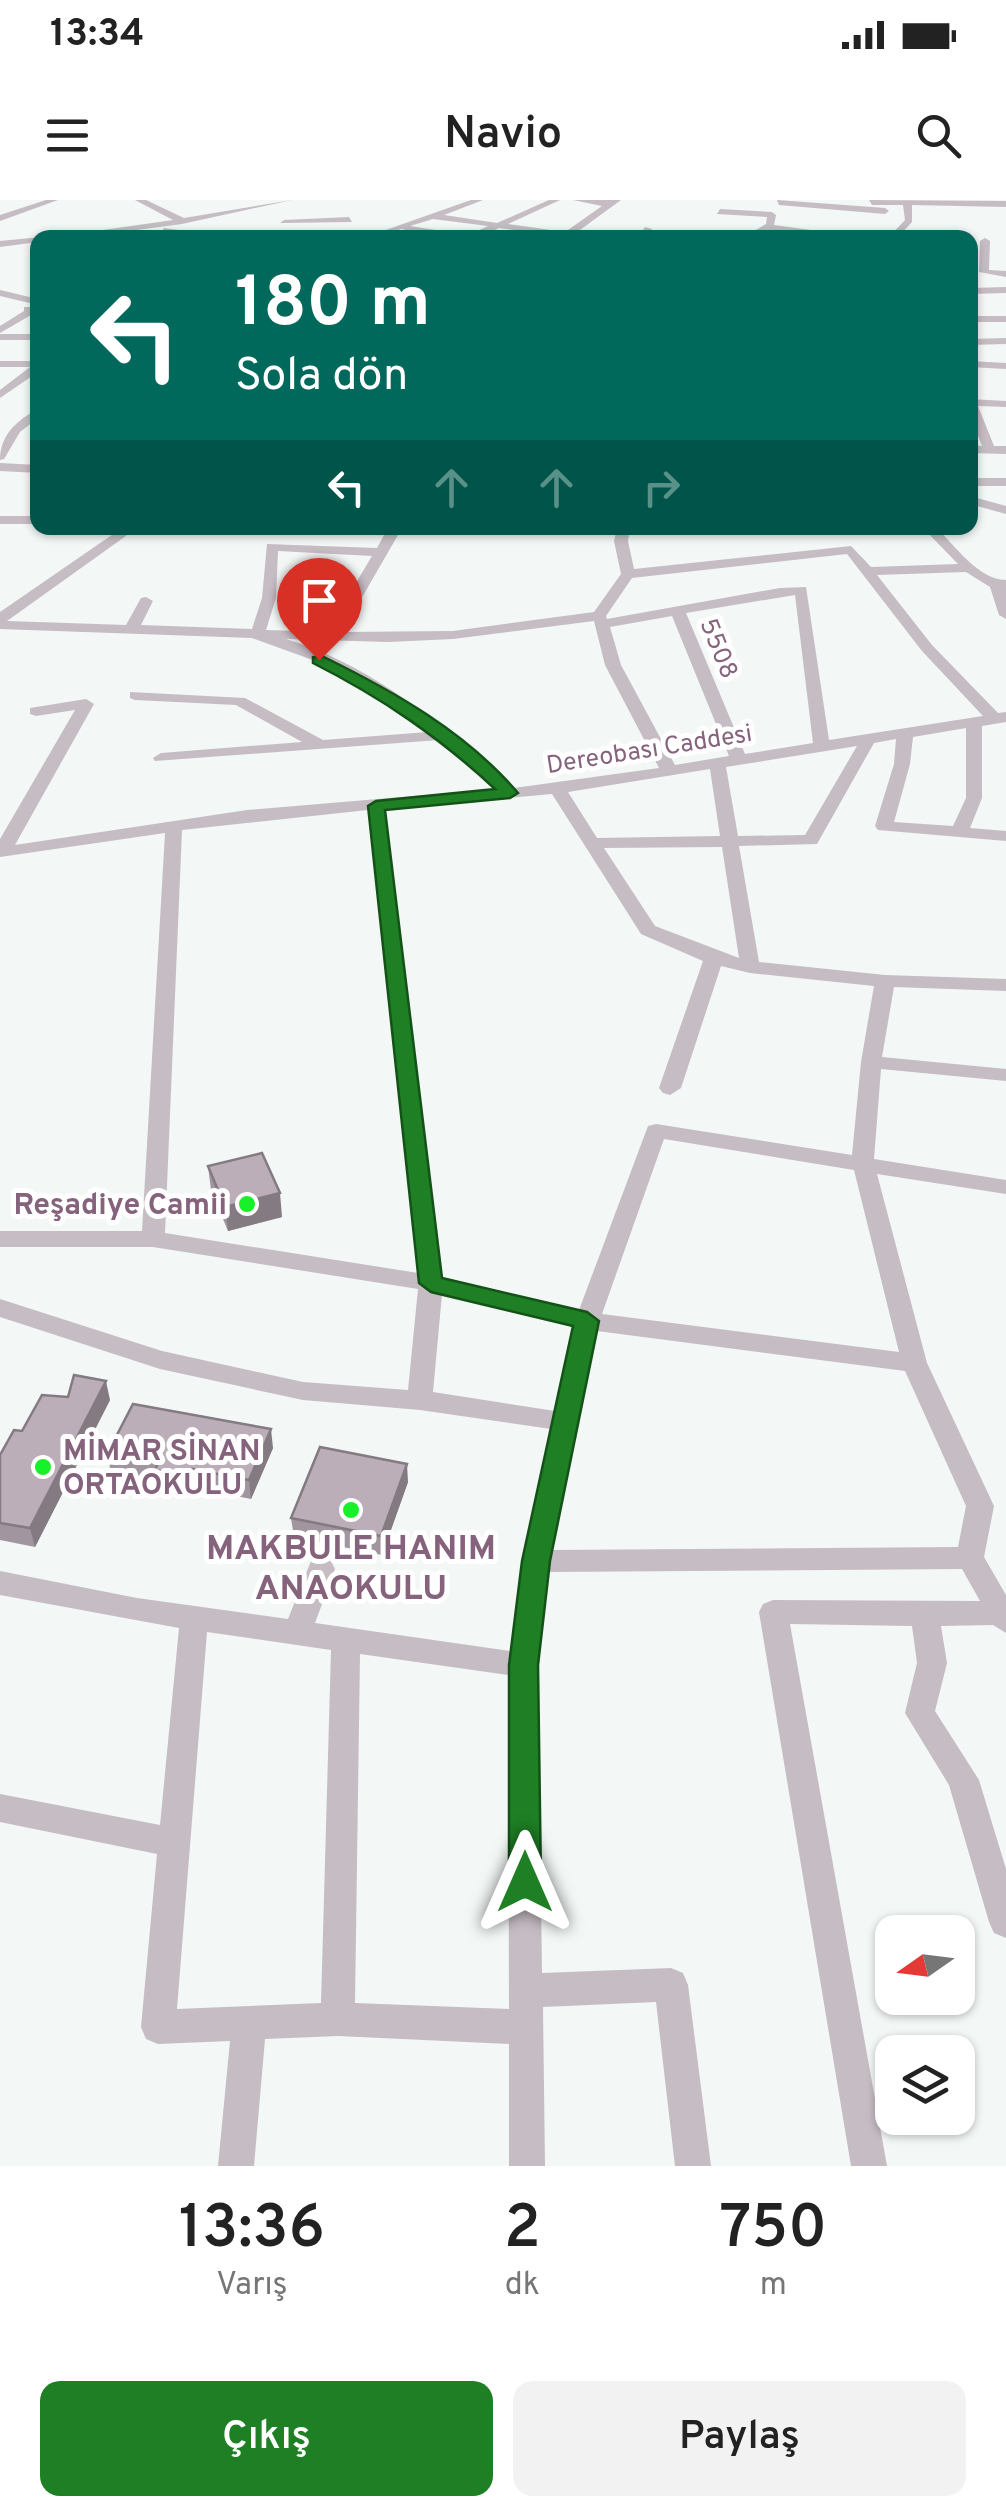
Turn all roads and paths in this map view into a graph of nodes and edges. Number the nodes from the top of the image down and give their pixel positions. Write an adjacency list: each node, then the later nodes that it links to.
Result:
1 (54, 200): 16 (street)
2 (140, 200): 19 (street)
3 (288, 200): 19 (street)
4 (480, 200): 15 (street)
5 (556, 200): 21 (street)
6 (577, 200): 8 (street)
7 (780, 201): 13 (street); 14 (street)
8 (614, 202): 32 (street)
9 (872, 202): 10 (street)
10 (906, 202): 11 (street); 13 (street)
11 (1006, 204)
12 (720, 212): 14 (street)
13 (911, 214): 35 (street)
14 (772, 215): 24 (street)
15 (433, 216): 21 (street); 23 (street)
16 (0, 218)
17 (362, 218): 18 (street)
18 (349, 220): 20 (street); 27 (street)
19 (182, 221): 22 (street)
20 (284, 223)
21 (497, 225): 30 (street); 31 (street)
22 (130, 227): 25 (street); 26 (street)
23 (400, 227): 28 (street); 29 (street)
24 (764, 227): 33 (street); 34 (street)
25 (110, 230)
26 (153, 230)
27 (327, 230)
28 (391, 230)
29 (421, 230)
30 (485, 230)
31 (527, 230)
32 (573, 230)
33 (759, 230)
34 (792, 230)
35 (901, 230)
36 (30, 240): 38 (street)
37 (978, 241): 39 (street)
38 (0, 244)
39 (1006, 274)
40 (1006, 290): 41 (street)
41 (978, 291)
42 (0, 293): 43 (street)
43 (30, 302)
44 (30, 304): 45 (street)
45 (0, 311)
46 (30, 312): 49 (street)
47 (978, 319): 48 (street)
48 (1006, 319)
49 (0, 330)
50 (30, 336): 51 (street)
51 (0, 337)
52 (978, 342): 53 (street)
53 (1006, 342)
54 (0, 364): 56 (street)
55 (978, 364): 57 (street)
56 (30, 365)
57 (1006, 366)
58 (30, 371): 59 (street)
59 (0, 395)
60 (978, 402): 61 (street)
61 (1006, 404)
62 (30, 419): 64 (street)
63 (978, 422): 67 (street)
64 (16, 430): 65 (street); 69 (street)
65 (0, 433)
66 (978, 449): 67 (street)
67 (989, 449): 68 (street)
68 (1006, 450)
69 (0, 456)
70 (0, 467): 71 (street)
71 (30, 469)
72 (978, 482): 73 (street)
73 (1006, 482)
74 (978, 502): 75 (street)
75 (1006, 510)
76 (0, 520): 77 (street)
77 (30, 520)
78 (120, 535): 95 (street)
79 (277, 535): 83 (street)
80 (388, 535): 84 (street)
81 (622, 535): 88 (street)
82 (937, 535): 86 (street)
83 (272, 548): 84 (street); 97 (street)
84 (382, 552): 98 (street)
85 (754, 562): 87 (street); 88 (street); 90 (street)
86 (969, 568): 87 (street); 89 (street)
87 (867, 571): 101 (street)
88 (628, 574): 94 (street)
89 (1001, 585): 93 (street)
90 (780, 592): 92 (street); 107 (street)
91 (146, 601): 96 (street)
92 (678, 612): 94 (street); 109 (street, 5508)
93 (1006, 615)
94 (600, 620): 98 (street); 111 (street)
95 (0, 622): 96 (street)
96 (131, 630): 97 (street)
97 (257, 635): 98 (street); 103 (street)
98 (332, 636)
99 (136, 695): 106 (street)
100 (36, 711): 120 (street)
101 (1000, 718): 102 (street, Dereobası Caddesi)
102 (974, 722): 104 (street, Dereobası Caddesi); 116 (street)
103 (447, 735): 106 (street); 113 (street)
104 (904, 735): 105 (street, Dereobası Caddesi); 116 (street)
105 (868, 740): 107 (street, Dereobası Caddesi); 118 (street)
106 (320, 745): 108 (street)
107 (822, 747): 109 (street, Dereobası Caddesi)
108 (161, 758)
109 (738, 758): 110 (street, Dereobası Caddesi)
110 (718, 761): 111 (street, Dereobası Caddesi); 118 (street)
111 (668, 768): 112 (street, Dereobası Caddesi)
112 (558, 789): 113 (street, Dereobası Caddesi); 119 (street)
113 (510, 793): 114 (street, Dereobası Caddesi)
114 (376, 806): 115 (street, Dereobası Caddesi); 132 (street)
115 (174, 825): 120 (street, Dereobası Caddesi); 131 (street)
116 (959, 833): 117 (street)
117 (1006, 836)
118 (731, 841): 119 (street); 122 (street)
119 (592, 843): 121 (street)
120 (1, 852)
121 (714, 958): 122 (street); 127 (street)
122 (750, 967): 123 (street)
123 (885, 981): 124 (street); 125 (street)
124 (1006, 985)
125 (872, 1062): 126 (street); 128 (street)
126 (1006, 1076)
127 (670, 1088)
128 (863, 1162): 129 (street); 134 (street); 135 (street)
129 (1006, 1187)
130 (0, 1238): 131 (street)
131 (153, 1240): 132 (street)
132 (431, 1283): 134 (street); 136 (street)
133 (0, 1308): 136 (street)
134 (587, 1321): 135 (street); 137 (street)
135 (914, 1363): 138 (street)
136 (420, 1400): 137 (street)
137 (566, 1422): 139 (street)
138 (970, 1558): 139 (street); 143 (street)
139 (536, 1561): 147 (street)
140 (321, 1569): 145 (street)
141 (0, 1583): 144 (street)
142 (925, 1614): 143 (street); 150 (street); 158 (street)
143 (1005, 1617)
144 (194, 1618): 145 (street); 149 (street)
145 (297, 1633): 146 (street)
146 (346, 1640): 147 (street); 152 (street)
147 (524, 1665): 151 (street)
148 (0, 1808): 149 (street)
149 (174, 1843): 153 (street)
150 (1006, 1922)
151 (526, 1991): 154 (street); 157 (street)
152 (338, 2019): 153 (street); 154 (street)
153 (249, 2026): 155 (street)
154 (526, 2027): 156 (street)
155 (236, 2166)
156 (527, 2166)
157 (692, 2166)
158 (869, 2166)

